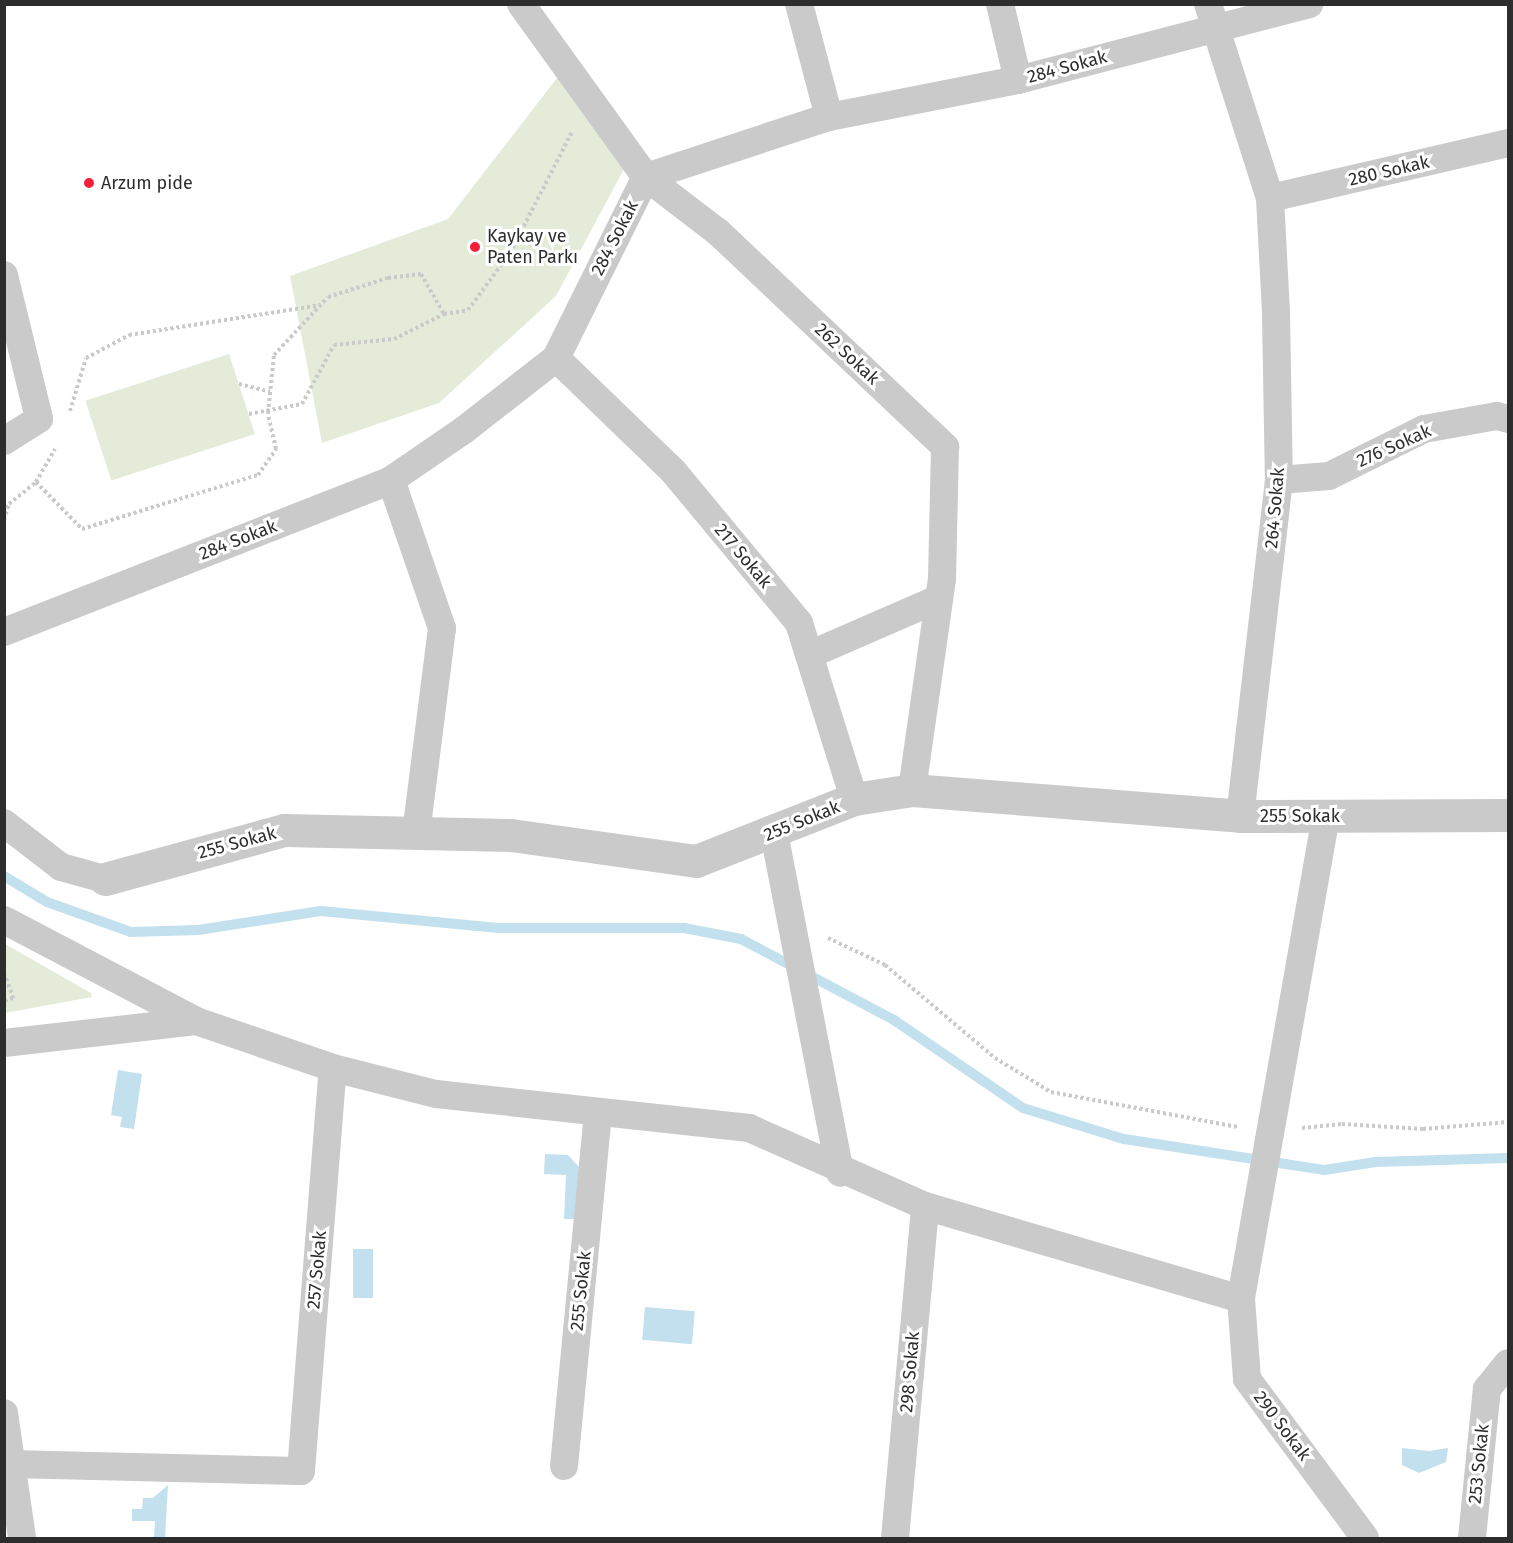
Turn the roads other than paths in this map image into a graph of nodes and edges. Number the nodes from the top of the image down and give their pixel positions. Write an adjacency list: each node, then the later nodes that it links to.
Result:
1 (521, 4): 9 (street, 262 Sokak)
2 (799, 4): 7 (street)
3 (1000, 4): 6 (street)
4 (1309, 4): 5 (street, 284 Sokak)
5 (1211, 17): 6 (street, 284 Sokak); 10 (street, 264 Sokak)
6 (1018, 80): 7 (street, 284 Sokak)
7 (829, 117): 9 (street, 284 Sokak)
8 (1509, 143): 10 (street, 280 Sokak)
9 (646, 177): 12 (street, 284 Sokak); 17 (street, 262 Sokak)
10 (1270, 198): 16 (street, 264 Sokak)
11 (4, 275): 14 (street)
12 (556, 358): 15 (street, 284 Sokak); 19 (street, 217 Sokak)
13 (1509, 419): 16 (street, 276 Sokak)
14 (4, 441)
15 (391, 480): 18 (street, 284 Sokak); 26 (street)
16 (1279, 480): 23 (street, 264 Sokak)
17 (938, 599): 19 (street); 20 (street, 262 Sokak)
18 (4, 632)
19 (809, 655): 21 (street, 217 Sokak)
20 (912, 790): 21 (street, 255 Sokak); 23 (street, 255 Sokak)
21 (854, 799): 27 (street, 255 Sokak)
22 (1509, 815): 24 (street, 255 Sokak)
23 (1240, 816): 24 (street, 255 Sokak)
24 (1326, 816): 36 (street, 290 Sokak)
25 (5, 822): 28 (street)
26 (416, 833): 27 (street, 255 Sokak); 28 (street, 255 Sokak)
27 (774, 833): 34 (street)
28 (105, 879)
29 (4, 920): 30 (street)
30 (196, 1021): 31 (street); 32 (street)
31 (4, 1043)
32 (333, 1068): 33 (street); 39 (street, 257 Sokak)
33 (598, 1116): 34 (street); 40 (street, 255 Sokak)
34 (840, 1173): 35 (street)
35 (925, 1206): 36 (street); 42 (street, 298 Sokak)
36 (1241, 1299): 43 (street, 290 Sokak)
37 (1509, 1363): 44 (street, 253 Sokak)
38 (4, 1413): 39 (street)
39 (12, 1464): 41 (street)
40 (564, 1466)
41 (22, 1539)
42 (895, 1539)
43 (1365, 1539)
44 (1472, 1539)

